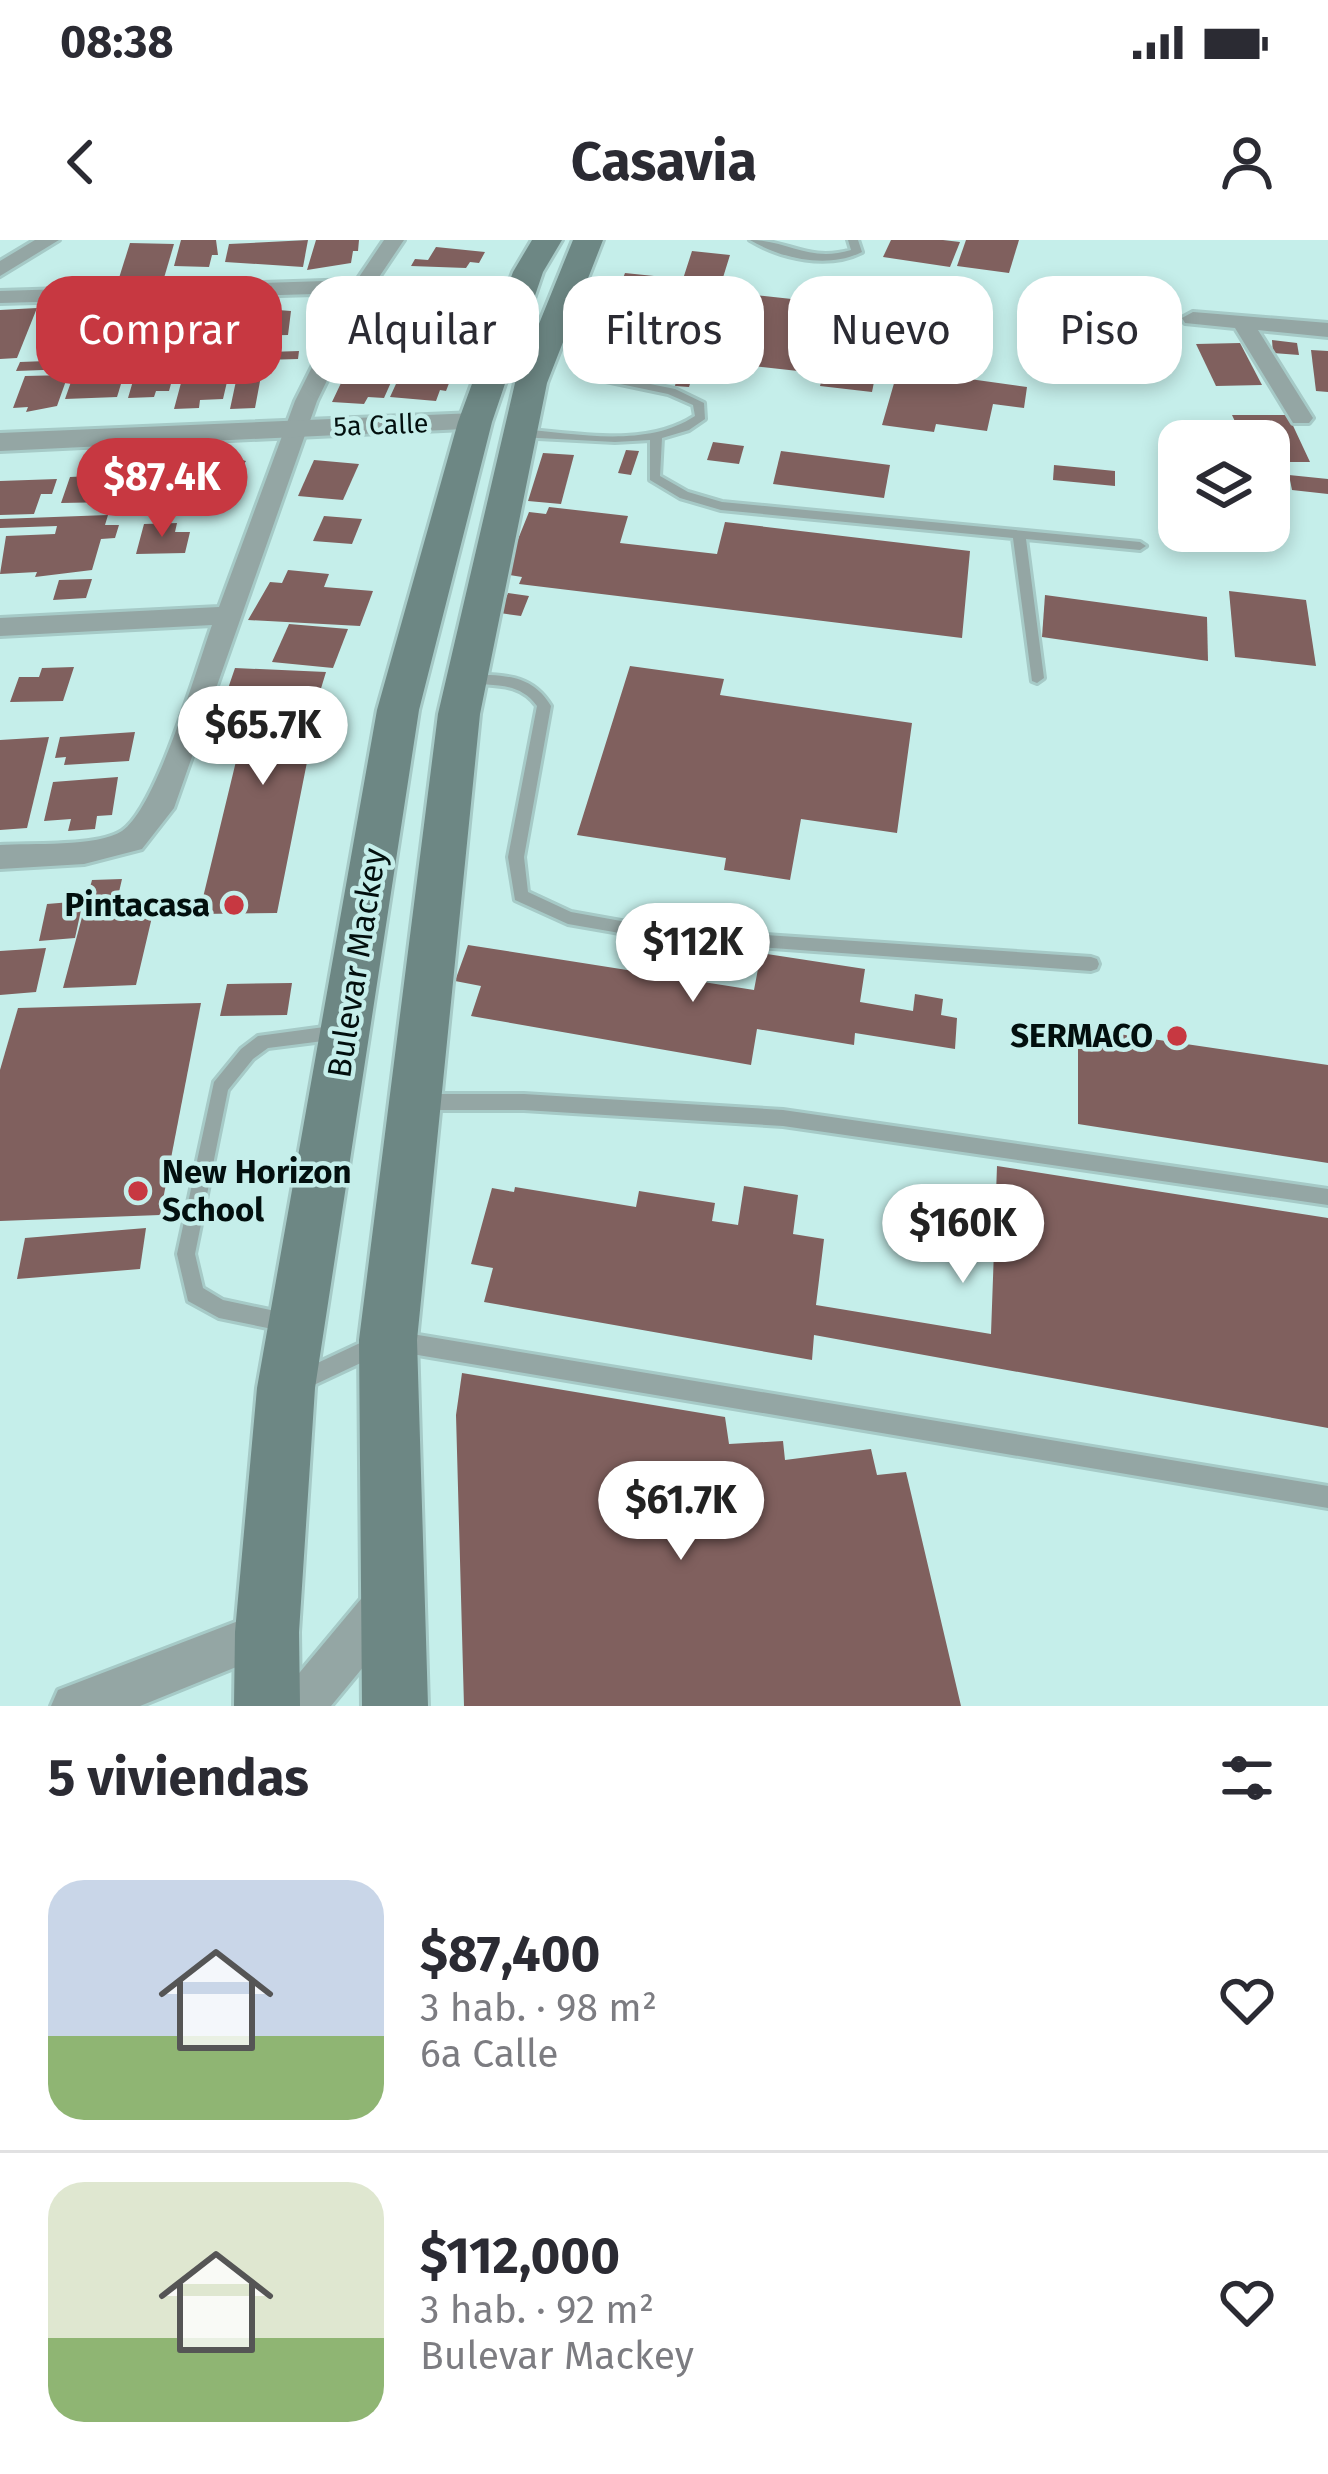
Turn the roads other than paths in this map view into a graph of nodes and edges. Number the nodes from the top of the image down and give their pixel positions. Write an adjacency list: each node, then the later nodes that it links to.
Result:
1 (49, 240): 6 (street)
2 (394, 240): 7 (street)
3 (754, 240): 4 (lane)
4 (853, 240)
5 (570, 248): 16 (main road, Bulevar Mackey)
6 (0, 270)
7 (370, 276)
8 (306, 288): 9 (street)
9 (0, 297)
10 (1193, 318): 11 (street)
11 (1244, 322): 12 (street); 15 (street)
12 (1328, 330)
13 (317, 384): 17 (street)
14 (632, 384): 18 (lane)
15 (1301, 418)
16 (497, 427): 17 (street, 5a Calle); 18 (lane); 25 (main road, Bulevar Mackey); 28 (main road, Bulevar Mackey)
17 (296, 429): 19 (street, 5a Calle); 22 (street)
18 (656, 437): 20 (lane)
19 (0, 442)
20 (1019, 536): 21 (lane); 24 (lane)
21 (1140, 546)
22 (227, 615): 23 (street); 26 (street)
23 (0, 627)
24 (1037, 678)
25 (467, 679): 27 (lane); 29 (main road, Bulevar Mackey)
26 (0, 857)
27 (1091, 964)
28 (346, 1032): 31 (main road, Bulevar Mackey); 31 (lane)
29 (415, 1102): 30 (lane); 32 (main road, Bulevar Mackey)
30 (1328, 1197)
31 (298, 1324): 33 (main road, Bulevar Mackey)
32 (388, 1340): 33 (lane); 34 (lane); 35 (main road, Bulevar Mackey)
33 (286, 1388): 36 (main road, Bulevar Mackey)
34 (1328, 1497)
35 (394, 1594): 39 (street); 40 (main road, Bulevar Mackey)
36 (267, 1632): 37 (street); 38 (main road, Bulevar Mackey)
37 (92, 1701)
38 (267, 1706)
39 (301, 1706)
40 (395, 1706)

